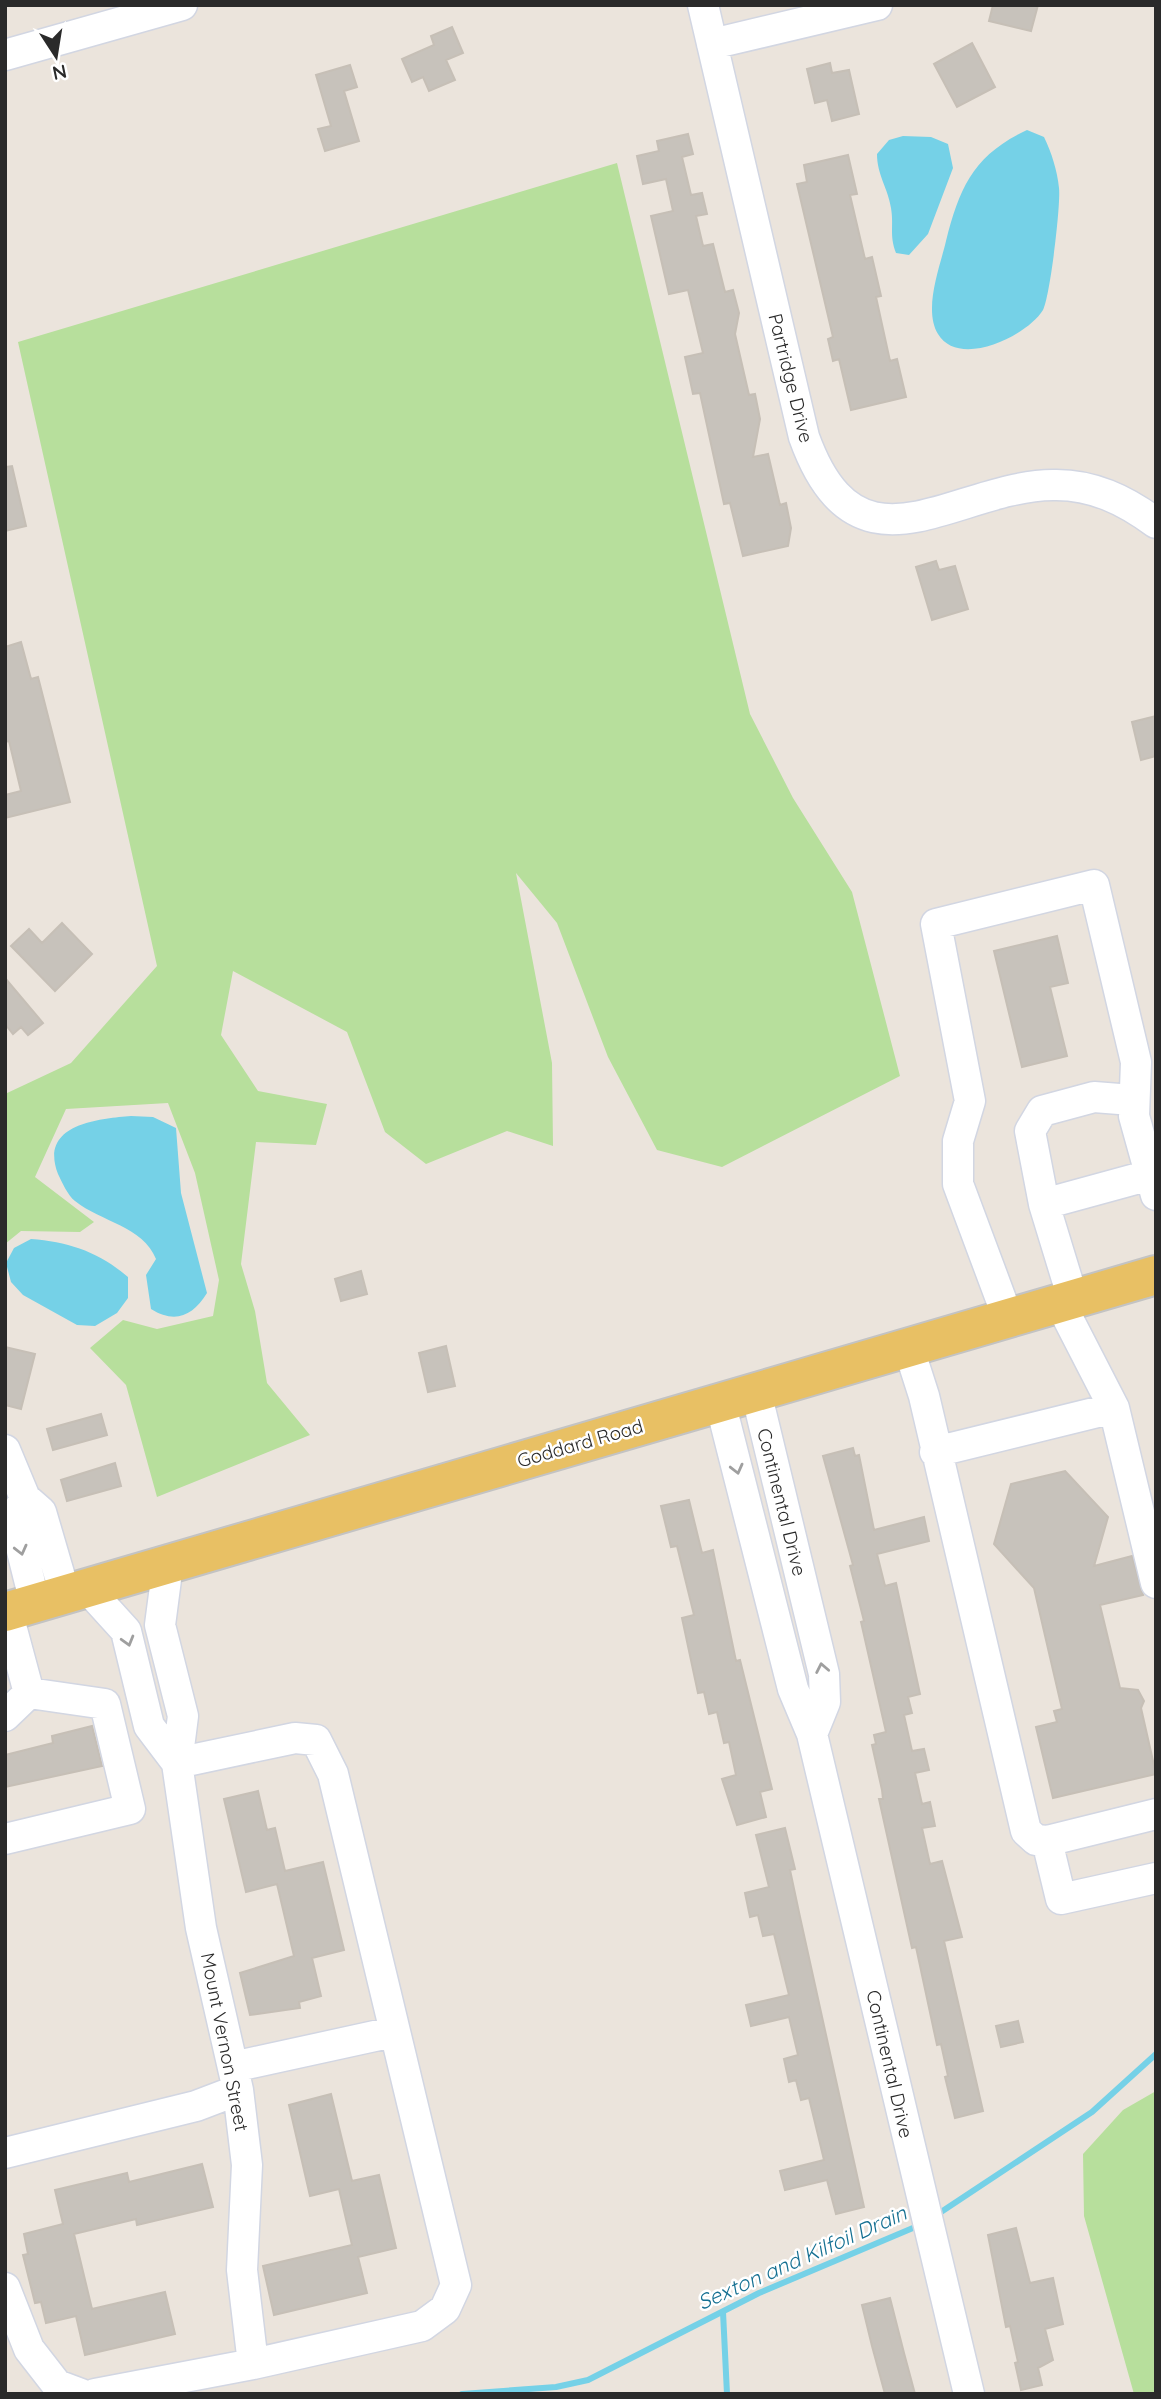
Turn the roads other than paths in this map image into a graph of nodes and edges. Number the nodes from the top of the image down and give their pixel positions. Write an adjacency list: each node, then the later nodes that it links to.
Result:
1 (182, 5): 5 (street)
2 (703, 5): 4 (street, Partridge Drive)
3 (877, 5): 4 (street)
4 (712, 44): 6 (street, Partridge Drive)
5 (5, 55)
6 (1156, 523)
7 (1132, 1100): 8 (street); 9 (street); 12 (street)
8 (1153, 1185): 9 (street)
9 (1044, 1203): 11 (street)
10 (1156, 1275): 11 (main road, Goddard Road)
11 (1067, 1301): 12 (main road, Goddard Road); 15 (street)
12 (1007, 1318): 13 (main road, Goddard Road)
13 (908, 1346): 14 (main road, Goddard Road); 17 (street)
14 (738, 1397): 18 (main road, Goddard Road); 35 (street, Continental Drive)
15 (1114, 1408): 17 (street); 19 (street)
16 (5, 1450): 20 (street)
17 (935, 1452): 26 (street)
18 (168, 1564): 20 (main road, Goddard Road); 23 (street, Mount Vernon Street)
19 (1156, 1583)
20 (40, 1602): 21 (street); 23 (street, Mount Vernon Street, one-way to 23)
21 (29, 1693): 22 (street); 25 (street)
22 (5, 1716)
23 (177, 1763): 28 (street); 29 (street, Mount Vernon Street)
24 (1156, 1814): 26 (street)
25 (5, 1839)
26 (1047, 1841): 27 (street)
27 (1156, 1878)
28 (393, 2032): 29 (street); 32 (street)
29 (235, 2079): 30 (street); 32 (street, Mount Vernon Street)
30 (5, 2153)
31 (5, 2288): 33 (street)
32 (253, 2364): 34 (street)
33 (81, 2394)
34 (95, 2394)
35 (969, 2394)

